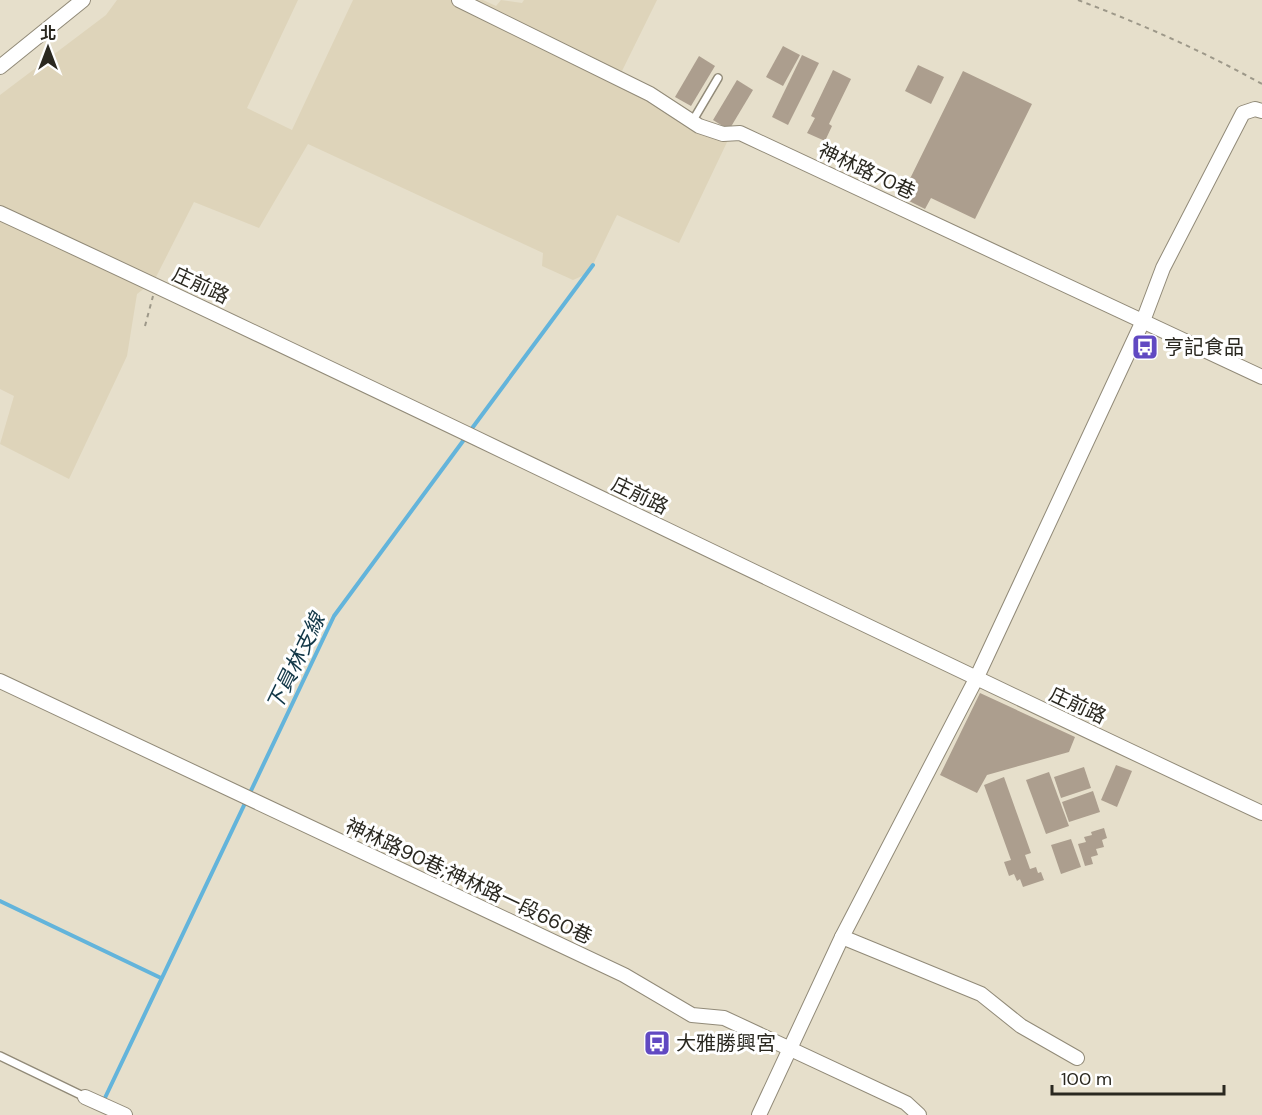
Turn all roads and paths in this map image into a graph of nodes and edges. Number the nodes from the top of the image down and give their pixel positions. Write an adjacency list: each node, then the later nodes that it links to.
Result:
1 (83, 0): 4 (street)
2 (459, 0): 8 (street, 神林路70巷)
3 (1078, 0): 6 (path)
4 (1, 64)
5 (718, 78): 8 (lane)
6 (1262, 84)
7 (1262, 111): 11 (street)
8 (692, 122): 11 (street, 神林路70巷)
9 (0, 213): 10 (street, 庄前路)
10 (156, 285): 12 (path); 14 (street, 庄前路)
11 (1143, 321): 13 (street, 神林路70巷); 14 (street)
12 (145, 326)
13 (1262, 377)
14 (976, 679): 16 (street, 庄前路); 17 (street)
15 (0, 681): 18 (street, 神林路90巷;神林路一段660巷)
16 (1262, 813)
17 (842, 937): 18 (street); 20 (street)
18 (789, 1050): 23 (street); 24 (street, 神林路90巷;神林路一段660巷)
19 (0, 1056): 21 (lane)
20 (1077, 1058)
21 (85, 1097): 22 (street)
22 (125, 1115)
23 (759, 1115)
24 (919, 1115)

